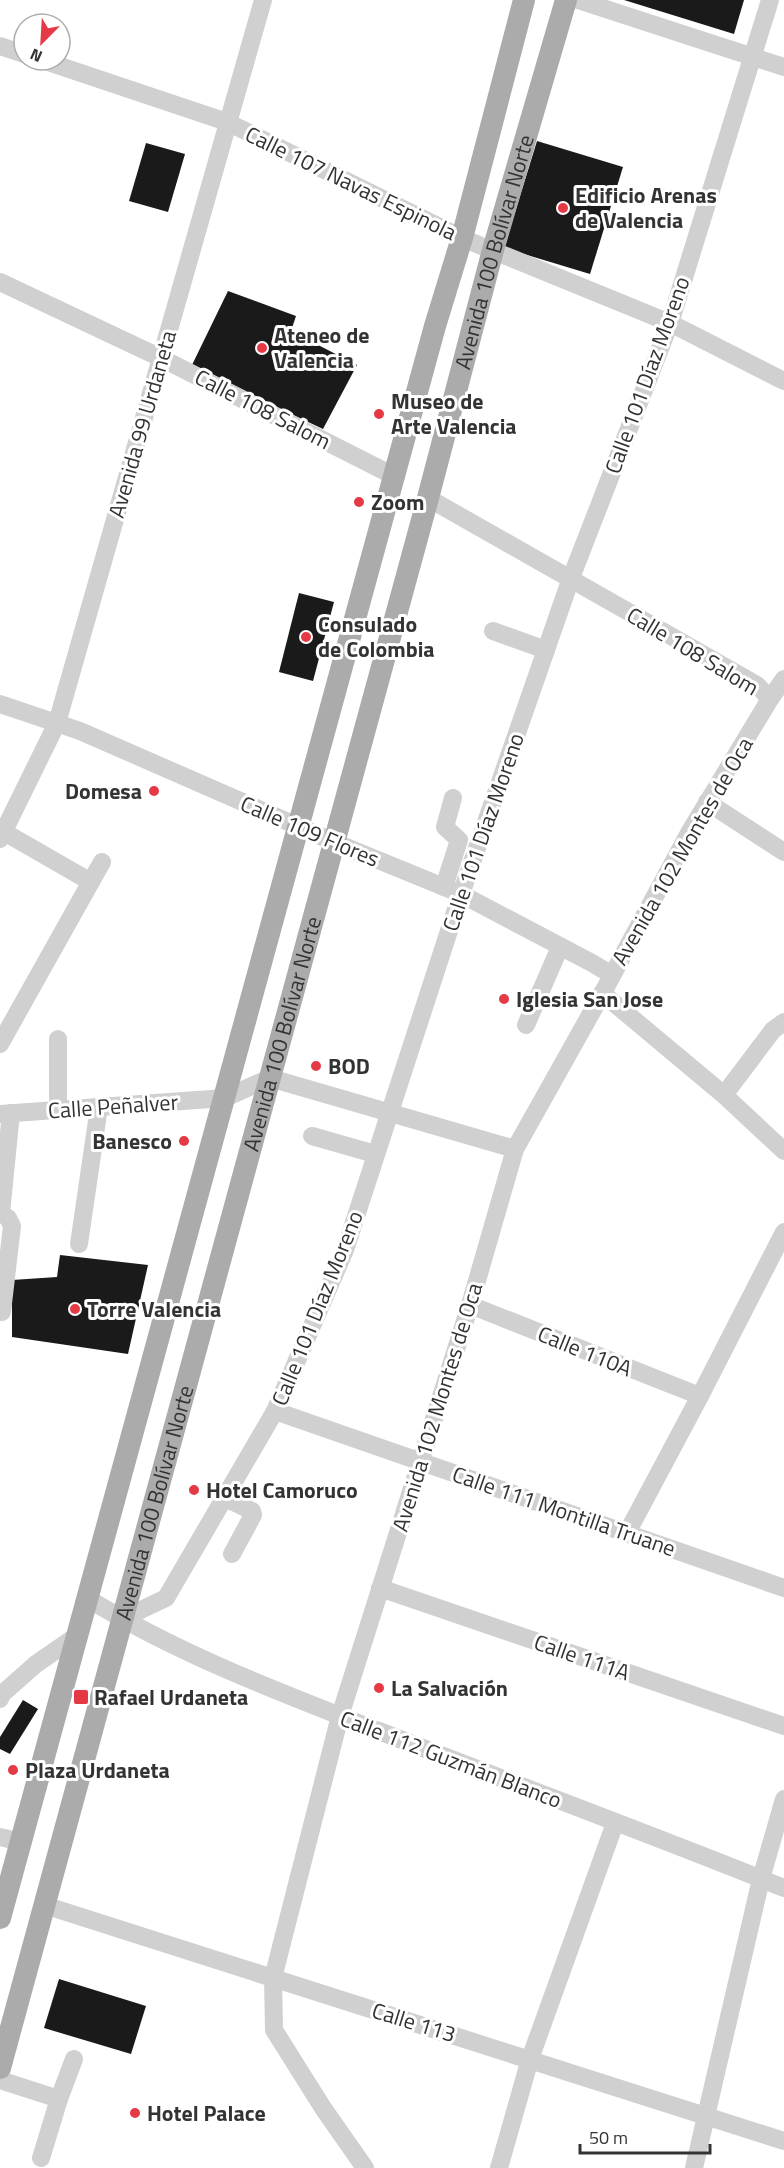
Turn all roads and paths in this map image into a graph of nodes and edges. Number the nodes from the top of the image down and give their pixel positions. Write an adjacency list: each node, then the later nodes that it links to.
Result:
1 (263, 0): 9 (street, Avenida 99 Urdaneta)
2 (524, 0): 10 (main road, Avenida 100 Bolívar Norte)
3 (566, 0): 11 (main road, Avenida 100 Bolívar Norte)
4 (578, 0): 6 (street)
5 (770, 0): 6 (street, Calle 101 Díaz Moreno)
6 (751, 57): 7 (street); 13 (street, Calle 101 Díaz Moreno)
7 (784, 67)
8 (72, 70): 9 (street, Calle 107 Navas Espinola)
9 (227, 122): 10 (street, Calle 107 Navas Espinola); 14 (street, Avenida 99 Urdaneta)
10 (462, 238): 11 (street, Calle 107 Navas Espinola); 16 (main road, Avenida 100 Bolívar Norte)
11 (494, 250): 13 (street, Calle 107 Navas Espinola); 17 (main road, Avenida 100 Bolívar Norte)
12 (0, 282): 14 (street, Calle 108 Salom)
13 (670, 323): 15 (street, Calle 107 Navas Espinola); 18 (street, Calle 101 Díaz Moreno)
14 (161, 358): 16 (street, Calle 108 Salom); 24 (street, Avenida 99 Urdaneta)
15 (784, 381)
16 (394, 476): 27 (main road, Avenida 100 Bolívar Norte)
17 (428, 498): 18 (street, Calle 108 Salom); 29 (main road, Avenida 100 Bolívar Norte)
18 (571, 578): 20 (street, Calle 101 Díaz Moreno); 22 (street, Calle 108 Salom)
19 (493, 631): 20 (street)
20 (546, 650): 33 (street, Calle 101 Díaz Moreno)
21 (784, 679): 22 (street, Avenida 102 Montes de Oca)
22 (770, 699): 26 (street, Avenida 102 Montes de Oca)
23 (0, 704): 24 (street, Calle 109 Flores)
24 (57, 723): 27 (street, Calle 109 Flores); 28 (street, Avenida 99 Urdaneta)
25 (453, 798): 33 (street)
26 (707, 802): 30 (street); 35 (street, Avenida 102 Montes de Oca)
27 (298, 826): 29 (street, Calle 109 Flores); 43 (main road, Avenida 100 Bolívar Norte)
28 (2, 836): 32 (street)
29 (334, 842): 33 (street, Calle 109 Flores); 41 (main road, Avenida 100 Bolívar Norte)
30 (784, 852)
31 (102, 862): 32 (street)
32 (91, 882): 40 (street)
33 (452, 891): 34 (street, Calle 109 Flores); 46 (street, Calle 101 Díaz Moreno)
34 (560, 946): 35 (street, Calle 109 Flores); 38 (street)
35 (612, 975): 36 (street, Avenida 102 Montes de Oca)
36 (602, 993): 42 (street); 49 (street, Avenida 102 Montes de Oca)
37 (784, 1022): 42 (street)
38 (526, 1025)
39 (58, 1039): 45 (street)
40 (0, 1044)
41 (270, 1078): 43 (street, Calle Peñalver); 46 (street); 65 (main road, Avenida 100 Bolívar Norte)
42 (724, 1095): 50 (street)
43 (225, 1098): 44 (street, Calle Peñalver); 64 (main road, Avenida 100 Bolívar Norte)
44 (99, 1107): 45 (street, Calle Peñalver); 53 (street)
45 (58, 1110): 47 (street, Calle Peñalver)
46 (389, 1111): 49 (street); 51 (street, Calle 101 Díaz Moreno)
47 (6, 1113): 55 (street)
48 (312, 1136): 51 (street)
49 (515, 1149): 54 (street, Avenida 102 Montes de Oca)
50 (784, 1151)
51 (375, 1154): 57 (street, Calle 101 Díaz Moreno)
52 (784, 1232): 56 (street)
53 (79, 1244)
54 (470, 1305): 56 (street, Calle 110A); 58 (street, Avenida 102 Montes de Oca)
55 (2, 1312)
56 (700, 1396): 60 (street)
57 (275, 1411): 58 (street, Calle 111 Montilla Truane); 59 (street, Calle 101 Díaz Moreno)
58 (420, 1462): 60 (street, Calle 111 Montilla Truane); 62 (street, Avenida 102 Montes de Oca)
59 (225, 1498): 61 (street); 65 (street, Calle 101 Díaz Moreno)
60 (627, 1533): 63 (street, Calle 111 Montilla Truane)
61 (232, 1554)
62 (380, 1587): 68 (street, Avenida 102 Montes de Oca); 69 (street, Calle 111A)
63 (784, 1588)
64 (87, 1598): 65 (street, Calle 112 Guzmán Blanco); 66 (main road, Avenida 100 Bolívar Norte)
65 (122, 1619): 68 (street, Calle 112 Guzmán Blanco); 75 (main road, Avenida 100 Bolívar Norte)
66 (78, 1635): 67 (street); 72 (main road, Avenida 100 Bolívar Norte)
67 (0, 1699)
68 (340, 1716): 71 (street, Calle 112 Guzmán Blanco); 77 (street, Avenida 102 Montes de Oca)
69 (784, 1726)
70 (784, 1799): 73 (street)
71 (615, 1823): 73 (street, Calle 112 Guzmán Blanco); 79 (street)
72 (10, 1839): 76 (main road, Avenida 100 Bolívar Norte)
73 (761, 1879): 74 (street, Calle 112 Guzmán Blanco); 83 (street)
74 (784, 1888)
75 (44, 1905): 77 (street, Calle 113); 80 (main road, Avenida 100 Bolívar Norte)
76 (0, 1918)
77 (273, 1978): 79 (street, Calle 113); 86 (street, Avenida 102 Montes de Oca)
78 (74, 2059): 82 (street)
79 (530, 2059): 83 (street, Calle 113); 87 (street)
80 (0, 2068)
81 (0, 2080): 82 (street)
82 (59, 2099): 85 (street)
83 (707, 2116): 84 (street, Calle 113); 88 (street)
84 (784, 2141)
85 (41, 2158)
86 (365, 2168)
87 (499, 2168)
88 (694, 2168)

